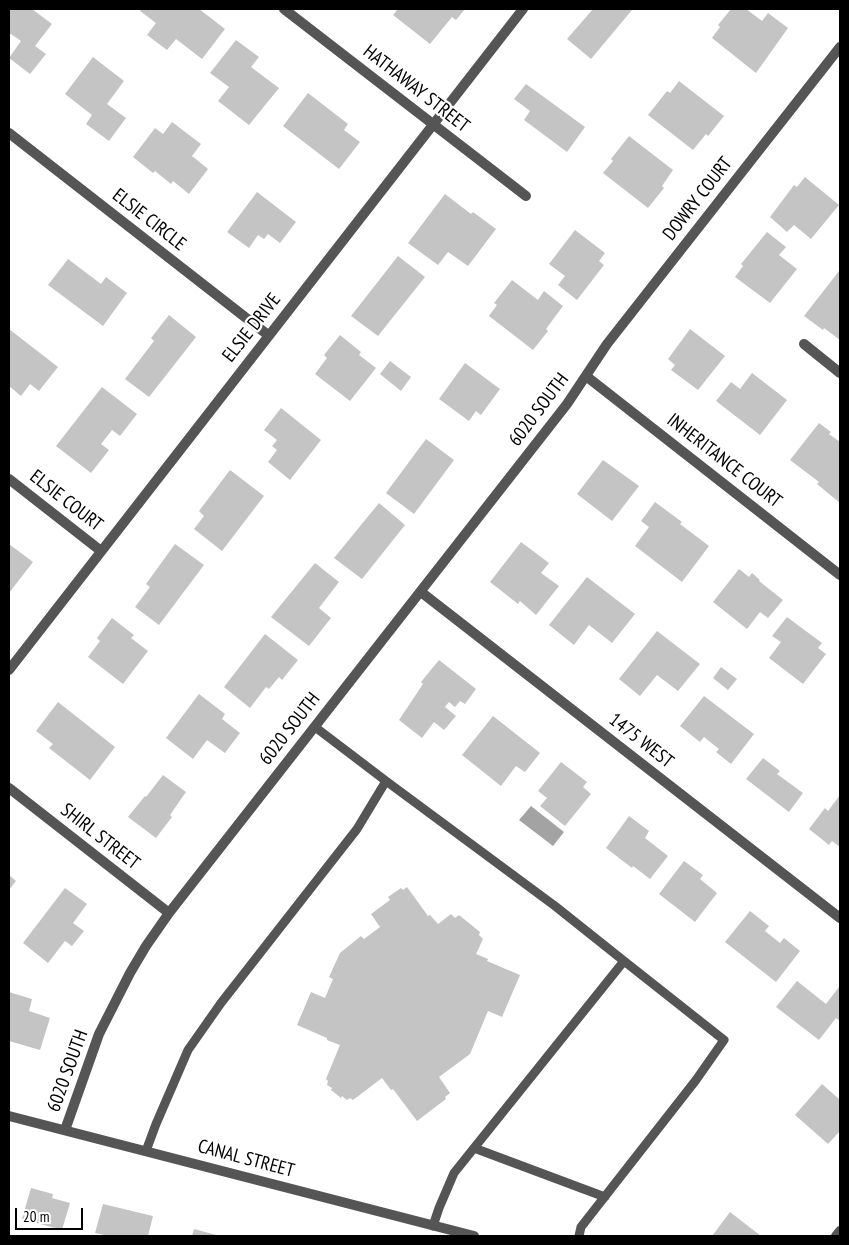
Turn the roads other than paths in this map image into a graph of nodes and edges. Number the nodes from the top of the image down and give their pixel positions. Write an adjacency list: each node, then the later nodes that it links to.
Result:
1 (284, 9): 4 (street, HATHAWAY STREET)
2 (523, 9): 4 (street, ELSIE DRIVE)
3 (840, 47): 10 (street, DOWRY COURT)
4 (433, 124): 6 (street, HATHAWAY STREET); 7 (street, ELSIE DRIVE)
5 (9, 133): 7 (street, ELSIE CIRCLE)
6 (526, 196)
7 (268, 335): 12 (street, ELSIE DRIVE)
8 (804, 344): 9 (street)
9 (840, 373)
10 (586, 376): 13 (street, INHERITANCE COURT); 14 (street, 6020 SOUTH)
11 (9, 478): 12 (street, ELSIE COURT)
12 (101, 551): 15 (street, ELSIE DRIVE)
13 (840, 575)
14 (421, 592): 16 (street, 6020 SOUTH); 20 (street, 1475 WEST)
15 (9, 670)
16 (315, 726): 17 (lane); 19 (street, 6020 SOUTH)
17 (386, 781): 21 (lane); 25 (lane)
18 (9, 788): 19 (street, SHIRL STREET)
19 (169, 913): 23 (street, 6020 SOUTH)
20 (840, 918)
21 (624, 961): 24 (lane); 26 (lane)
22 (9, 1116): 23 (street, CANAL STREET)
23 (65, 1130): 25 (street, CANAL STREET)
24 (474, 1148): 26 (lane); 27 (lane)
25 (146, 1151): 27 (street, CANAL STREET)
26 (605, 1198): 30 (lane)
27 (433, 1226): 29 (street, CANAL STREET)
28 (840, 1231): 31 (street)
29 (474, 1236)
30 (579, 1236)
31 (836, 1236)

